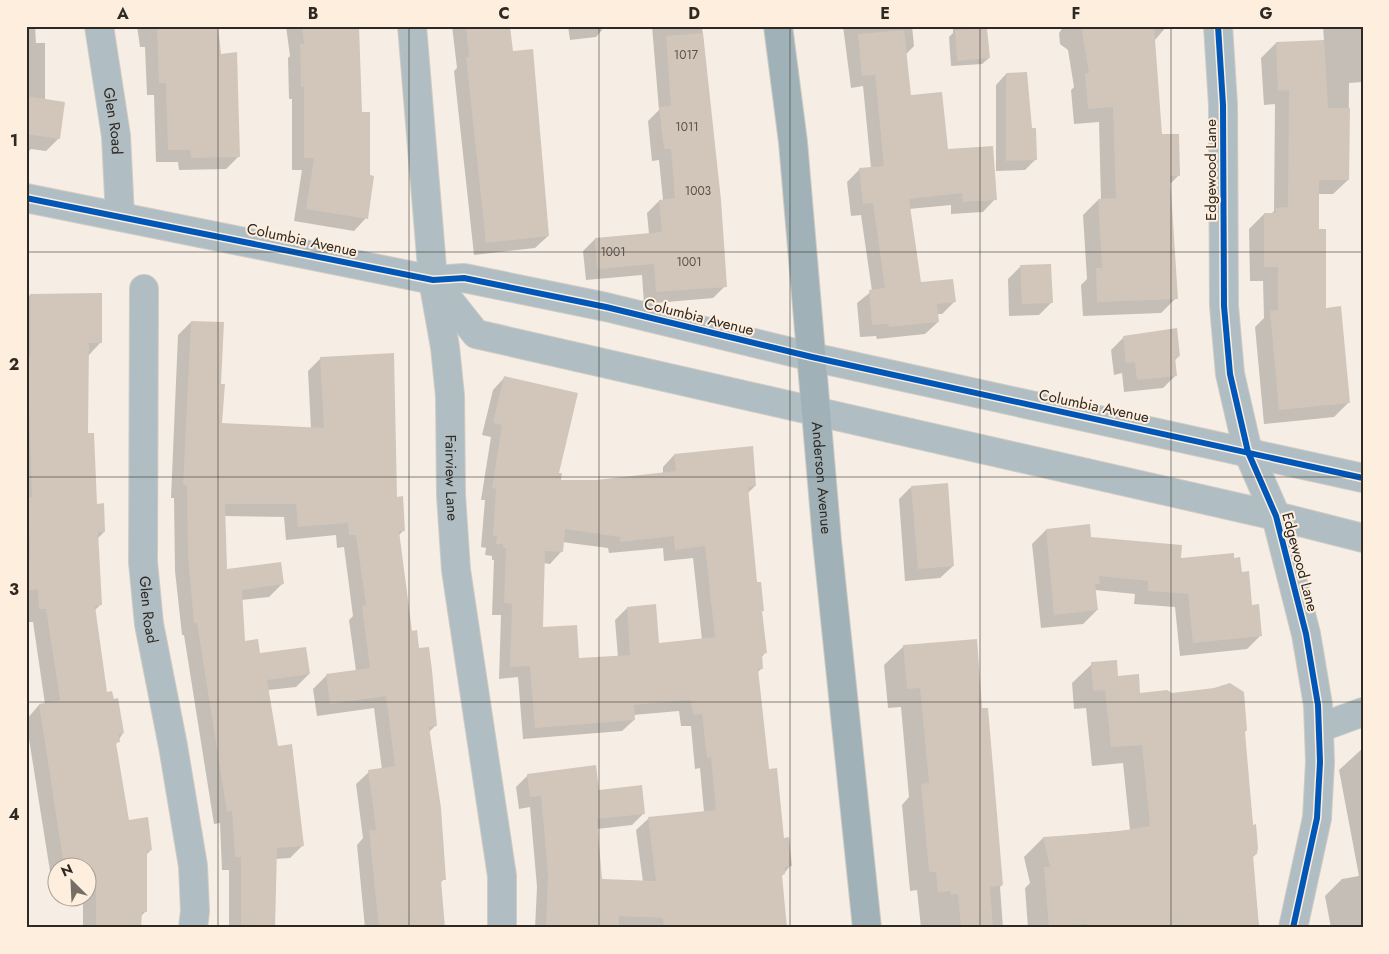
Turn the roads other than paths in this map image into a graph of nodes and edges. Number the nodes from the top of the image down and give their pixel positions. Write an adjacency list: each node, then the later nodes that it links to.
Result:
1 (99, 26): 6 (street, Glen Road)
2 (412, 26): 7 (street, Fairview Lane)
3 (778, 26): 9 (main road, Anderson Avenue)
4 (1218, 26): 11 (street, Edgewood Lane)
5 (26, 198): 6 (street, Columbia Avenue)
6 (120, 216): 7 (street, Columbia Avenue)
7 (433, 280): 9 (street, Columbia Avenue); 10 (street); 18 (street, Fairview Lane)
8 (144, 289): 17 (street, Glen Road)
9 (812, 358): 10 (main road, Anderson Avenue); 11 (street, Columbia Avenue)
10 (817, 412): 13 (street); 19 (main road, Anderson Avenue)
11 (1248, 452): 12 (street, Columbia Avenue); 13 (street, Edgewood Lane)
12 (1363, 478)
13 (1276, 516): 14 (street); 16 (street, Edgewood Lane)
14 (1363, 538)
15 (1363, 712): 16 (street)
16 (1319, 728): 20 (street, Edgewood Lane)
17 (193, 928)
18 (502, 928)
19 (867, 928)
20 (1293, 928)

